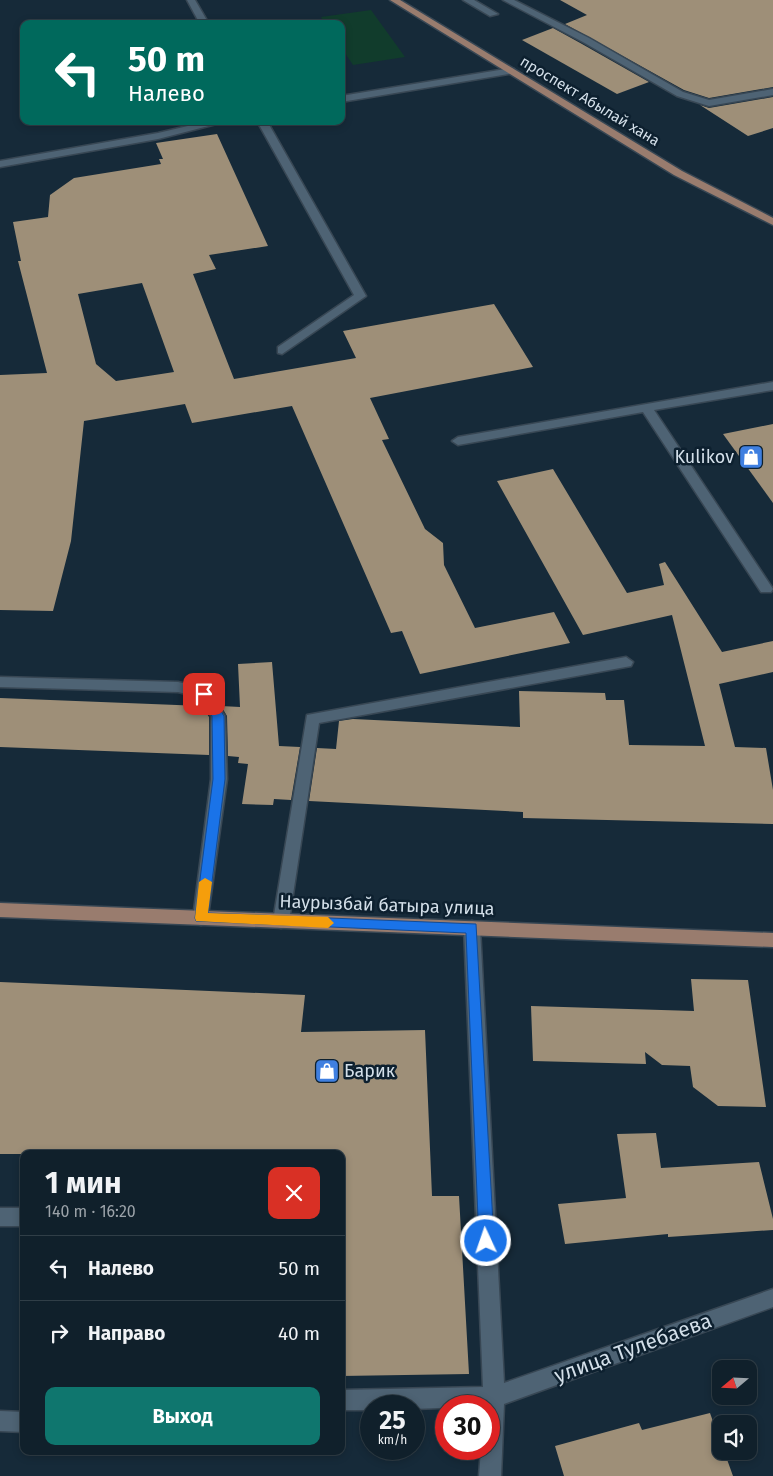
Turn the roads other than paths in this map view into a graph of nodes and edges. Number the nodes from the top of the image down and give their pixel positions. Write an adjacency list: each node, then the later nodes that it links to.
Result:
1 (191, 0): 6 (street)
2 (394, 0): 7 (main road, проспект Абылай хана)
3 (467, 0): 5 (street)
4 (507, 0): 8 (street)
5 (493, 14)
6 (203, 20)
7 (511, 71): 9 (street); 13 (main road, проспект Абылай хана)
8 (773, 92)
9 (345, 98)
10 (206, 125): 12 (street)
11 (264, 125): 14 (street)
12 (0, 164)
13 (773, 222)
14 (282, 350)
15 (773, 386): 16 (street)
16 (647, 409): 17 (street); 18 (street)
17 (458, 441)
18 (766, 589)
19 (626, 662): 23 (street)
20 (0, 682): 22 (street)
21 (0, 910): 22 (main road, Наурызбай батыра улица)
22 (201, 918): 23 (main road, Наурызбай батыра улица)
23 (281, 921): 24 (main road, Наурызбай батыра улица)
24 (472, 928): 25 (main road, Наурызбай батыра улица); 29 (street)
25 (773, 940)
26 (0, 1217): 27 (street)
27 (20, 1217)
28 (773, 1298): 30 (street, улица Тулебаева)
29 (494, 1395)
30 (500, 1395)
31 (435, 1398): 32 (street, улица Тулебаева)
32 (345, 1400)
33 (0, 1421): 34 (street)
34 (20, 1422)
35 (491, 1460): 36 (street)
36 (490, 1476)

